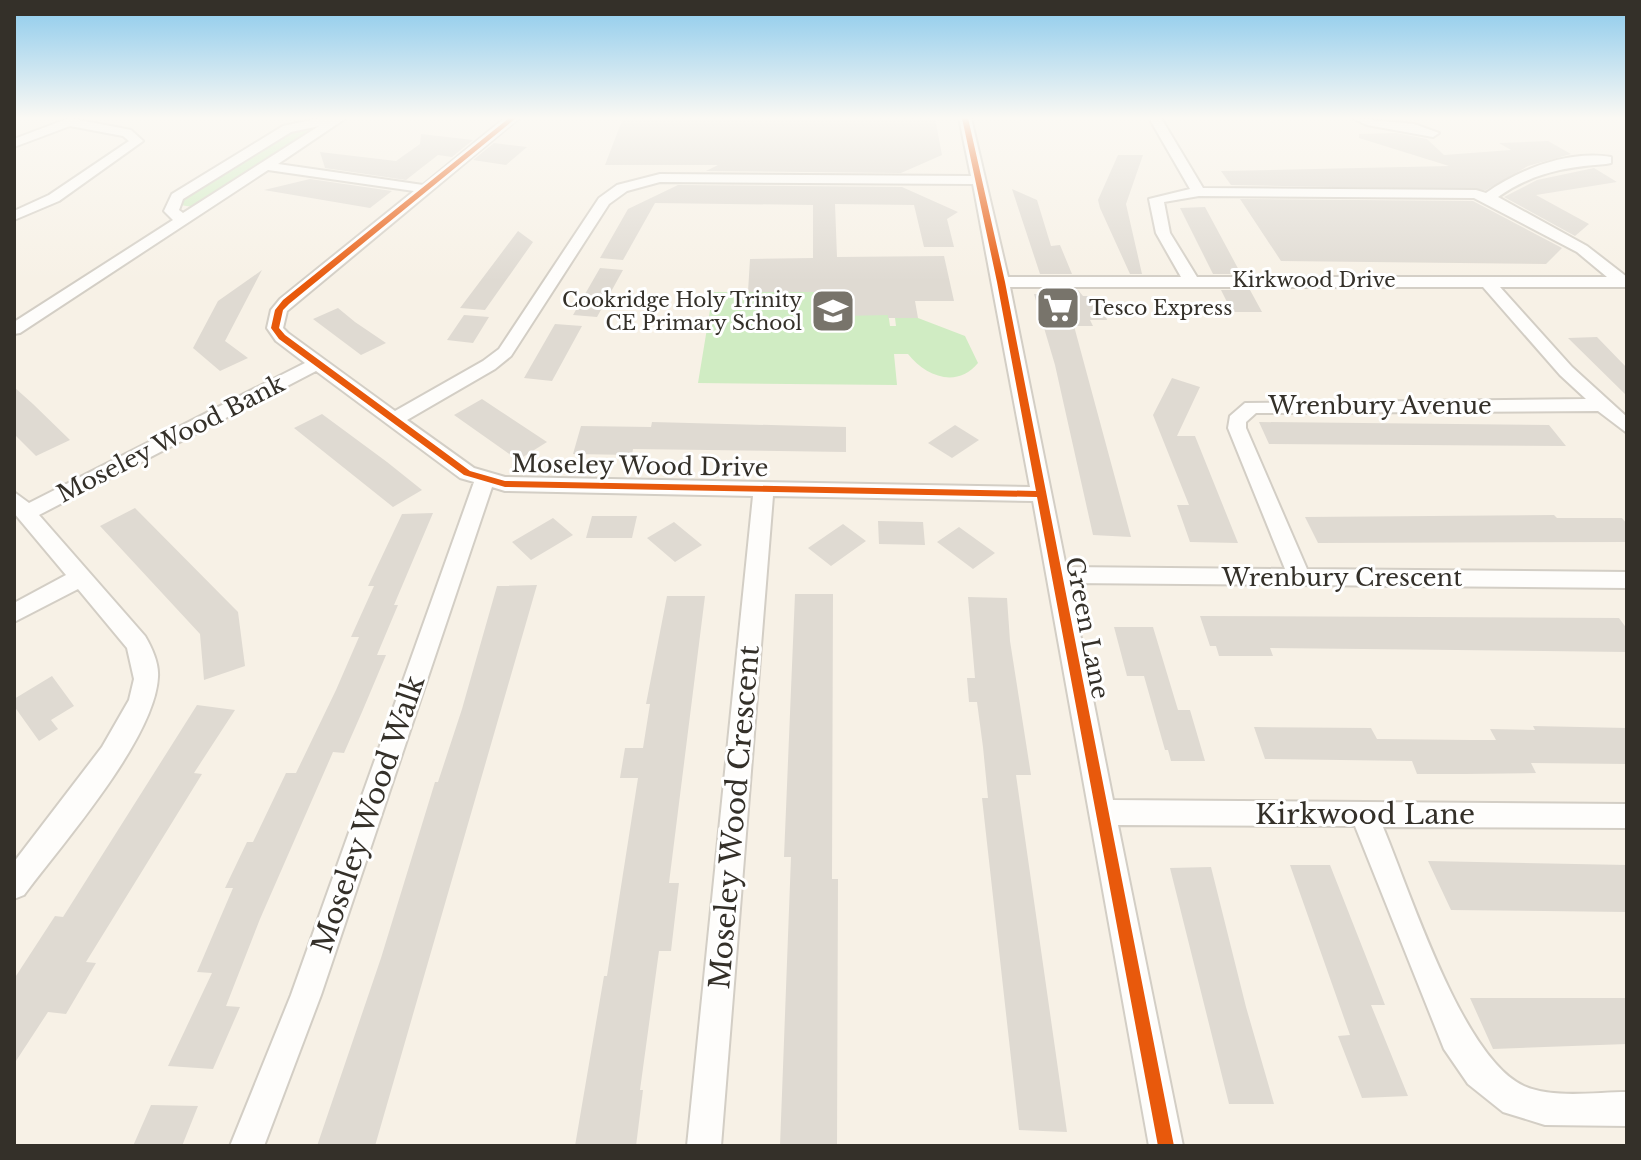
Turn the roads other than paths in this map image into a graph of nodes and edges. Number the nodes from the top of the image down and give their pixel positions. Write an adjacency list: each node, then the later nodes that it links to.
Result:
1 (92, 172): 13 (street)
2 (217, 172): 14 (street)
3 (257, 172): 14 (street)
4 (309, 172): 10 (street)
5 (446, 172): 10 (street, Moseley Wood Drive)
6 (976, 172): 9 (street, Green Lane)
7 (1187, 172): 11 (street)
8 (1530, 172): 12 (street)
9 (978, 180): 16 (street, Green Lane); 22 (street)
10 (425, 189): 20 (street, Moseley Wood Drive)
11 (1199, 192): 12 (street); 15 (street)
12 (1488, 198): 18 (street)
13 (17, 211)
14 (182, 220): 19 (street)
15 (1190, 279): 16 (street, Kirkwood Drive); 17 (street, Kirkwood Drive)
16 (1001, 282): 26 (street, Green Lane)
17 (1487, 282): 18 (street, Kirkwood Drive); 21 (street)
18 (1624, 282)
19 (14, 329)
20 (316, 364): 22 (street, Moseley Wood Drive); 27 (street, Moseley Wood Bank)
21 (1603, 405): 23 (street); 30 (street, Wrenbury Avenue)
22 (394, 419): 24 (street, Moseley Wood Drive)
23 (1627, 427)
24 (484, 481): 25 (street, Moseley Wood Drive); 38 (street, Moseley Wood Walk)
25 (764, 489): 26 (street, Moseley Wood Drive); 39 (street, Moseley Wood Crescent)
26 (1041, 494): 28 (street, Green Lane)
27 (20, 506): 29 (street)
28 (1056, 575): 30 (street, Wrenbury Crescent); 33 (street, Green Lane)
29 (81, 577): 32 (street); 36 (street)
30 (1300, 578): 31 (street, Wrenbury Crescent)
31 (1627, 580)
32 (14, 613)
33 (1103, 812): 34 (street, Kirkwood Lane); 40 (street, Green Lane)
34 (1364, 814): 35 (street, Kirkwood Lane); 37 (street)
35 (1627, 816)
36 (14, 885)
37 (1627, 1109)
38 (247, 1146)
39 (704, 1146)
40 (1166, 1146)

